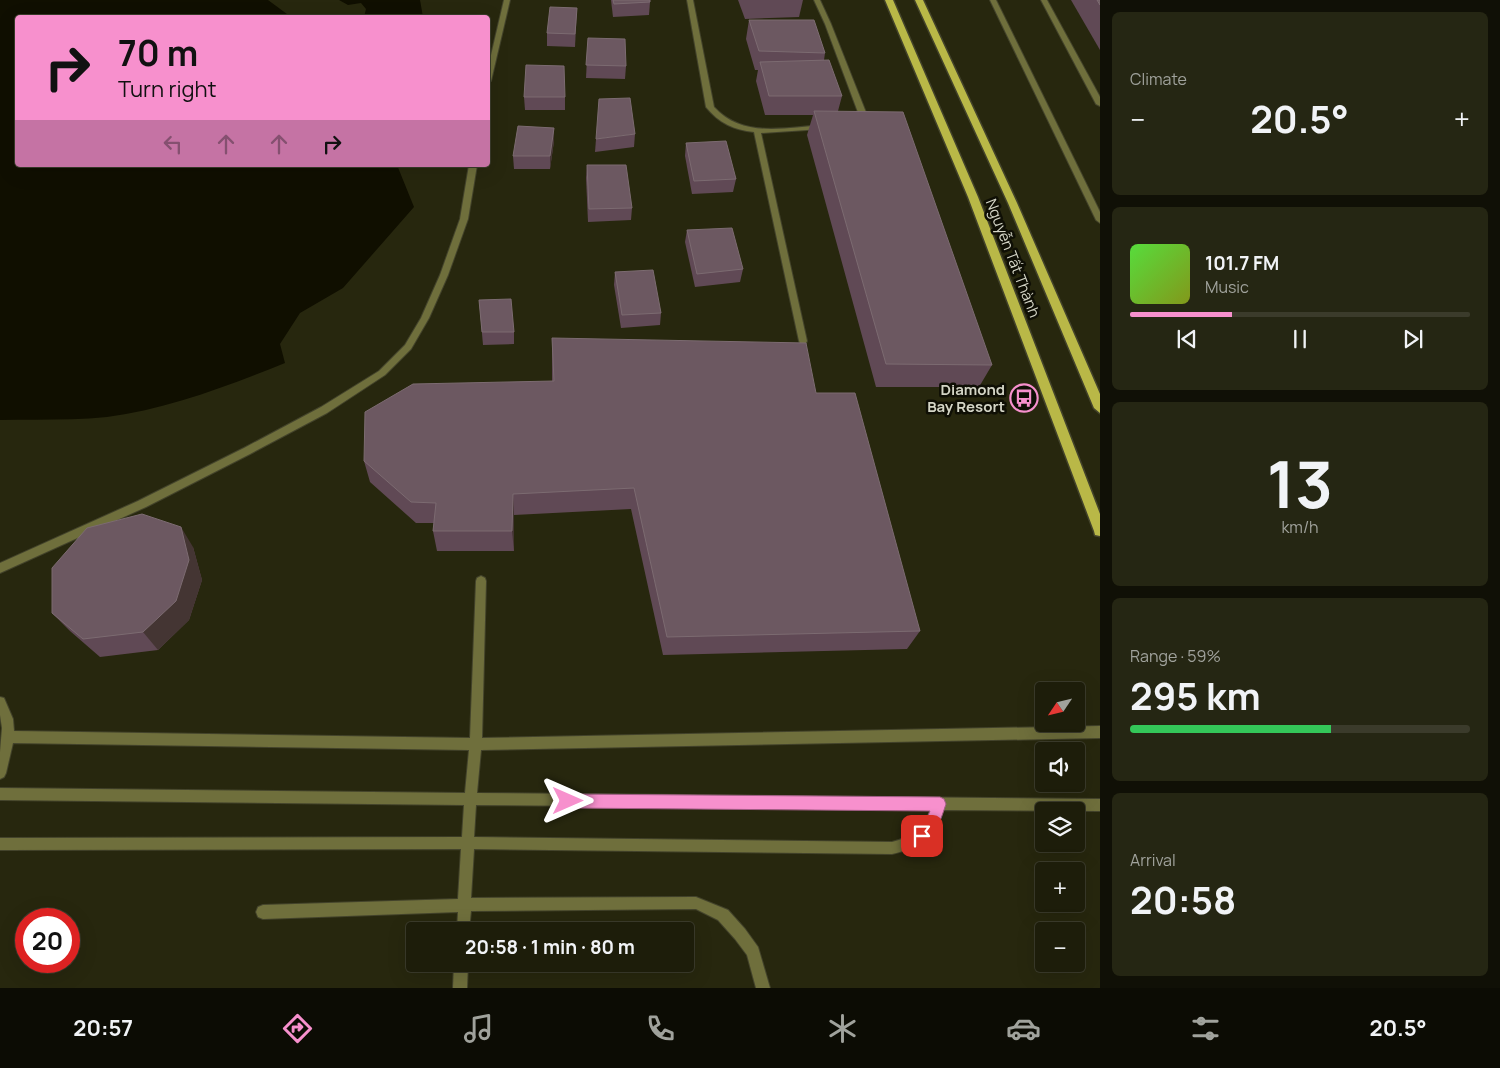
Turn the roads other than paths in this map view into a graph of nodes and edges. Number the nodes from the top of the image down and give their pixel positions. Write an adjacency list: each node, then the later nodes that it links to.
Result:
1 (506, 0): 8 (lane)
2 (690, 0): 12 (lane)
3 (816, 0): 11 (lane)
4 (889, 0): 17 (main road, Nguyễn Tất Thành)
5 (919, 0): 16 (main road, Nguyễn Tất Thành)
6 (993, 0): 14 (lane)
7 (1044, 0): 9 (lane)
8 (490, 72)
9 (1100, 104)
10 (834, 126): 12 (lane)
11 (852, 126)
12 (757, 130): 15 (lane)
13 (474, 167): 18 (lane)
14 (1100, 220)
15 (804, 341)
16 (1100, 408)
17 (1100, 531)
18 (0, 568)
19 (481, 581): 23 (lane)
20 (0, 702): 22 (lane)
21 (1100, 732): 23 (lane)
22 (9, 737): 23 (lane); 24 (lane)
23 (476, 744): 26 (lane)
24 (0, 773)
25 (0, 794): 26 (lane)
26 (470, 800): 27 (lane); 29 (lane)
27 (940, 804): 28 (lane); 29 (lane)
28 (1100, 805)
29 (468, 842): 30 (lane); 31 (lane)
30 (0, 844)
31 (464, 905): 32 (lane); 33 (lane); 36 (lane)
32 (263, 912)
33 (463, 922)
34 (461, 972): 35 (lane)
35 (460, 988)
36 (762, 988)

